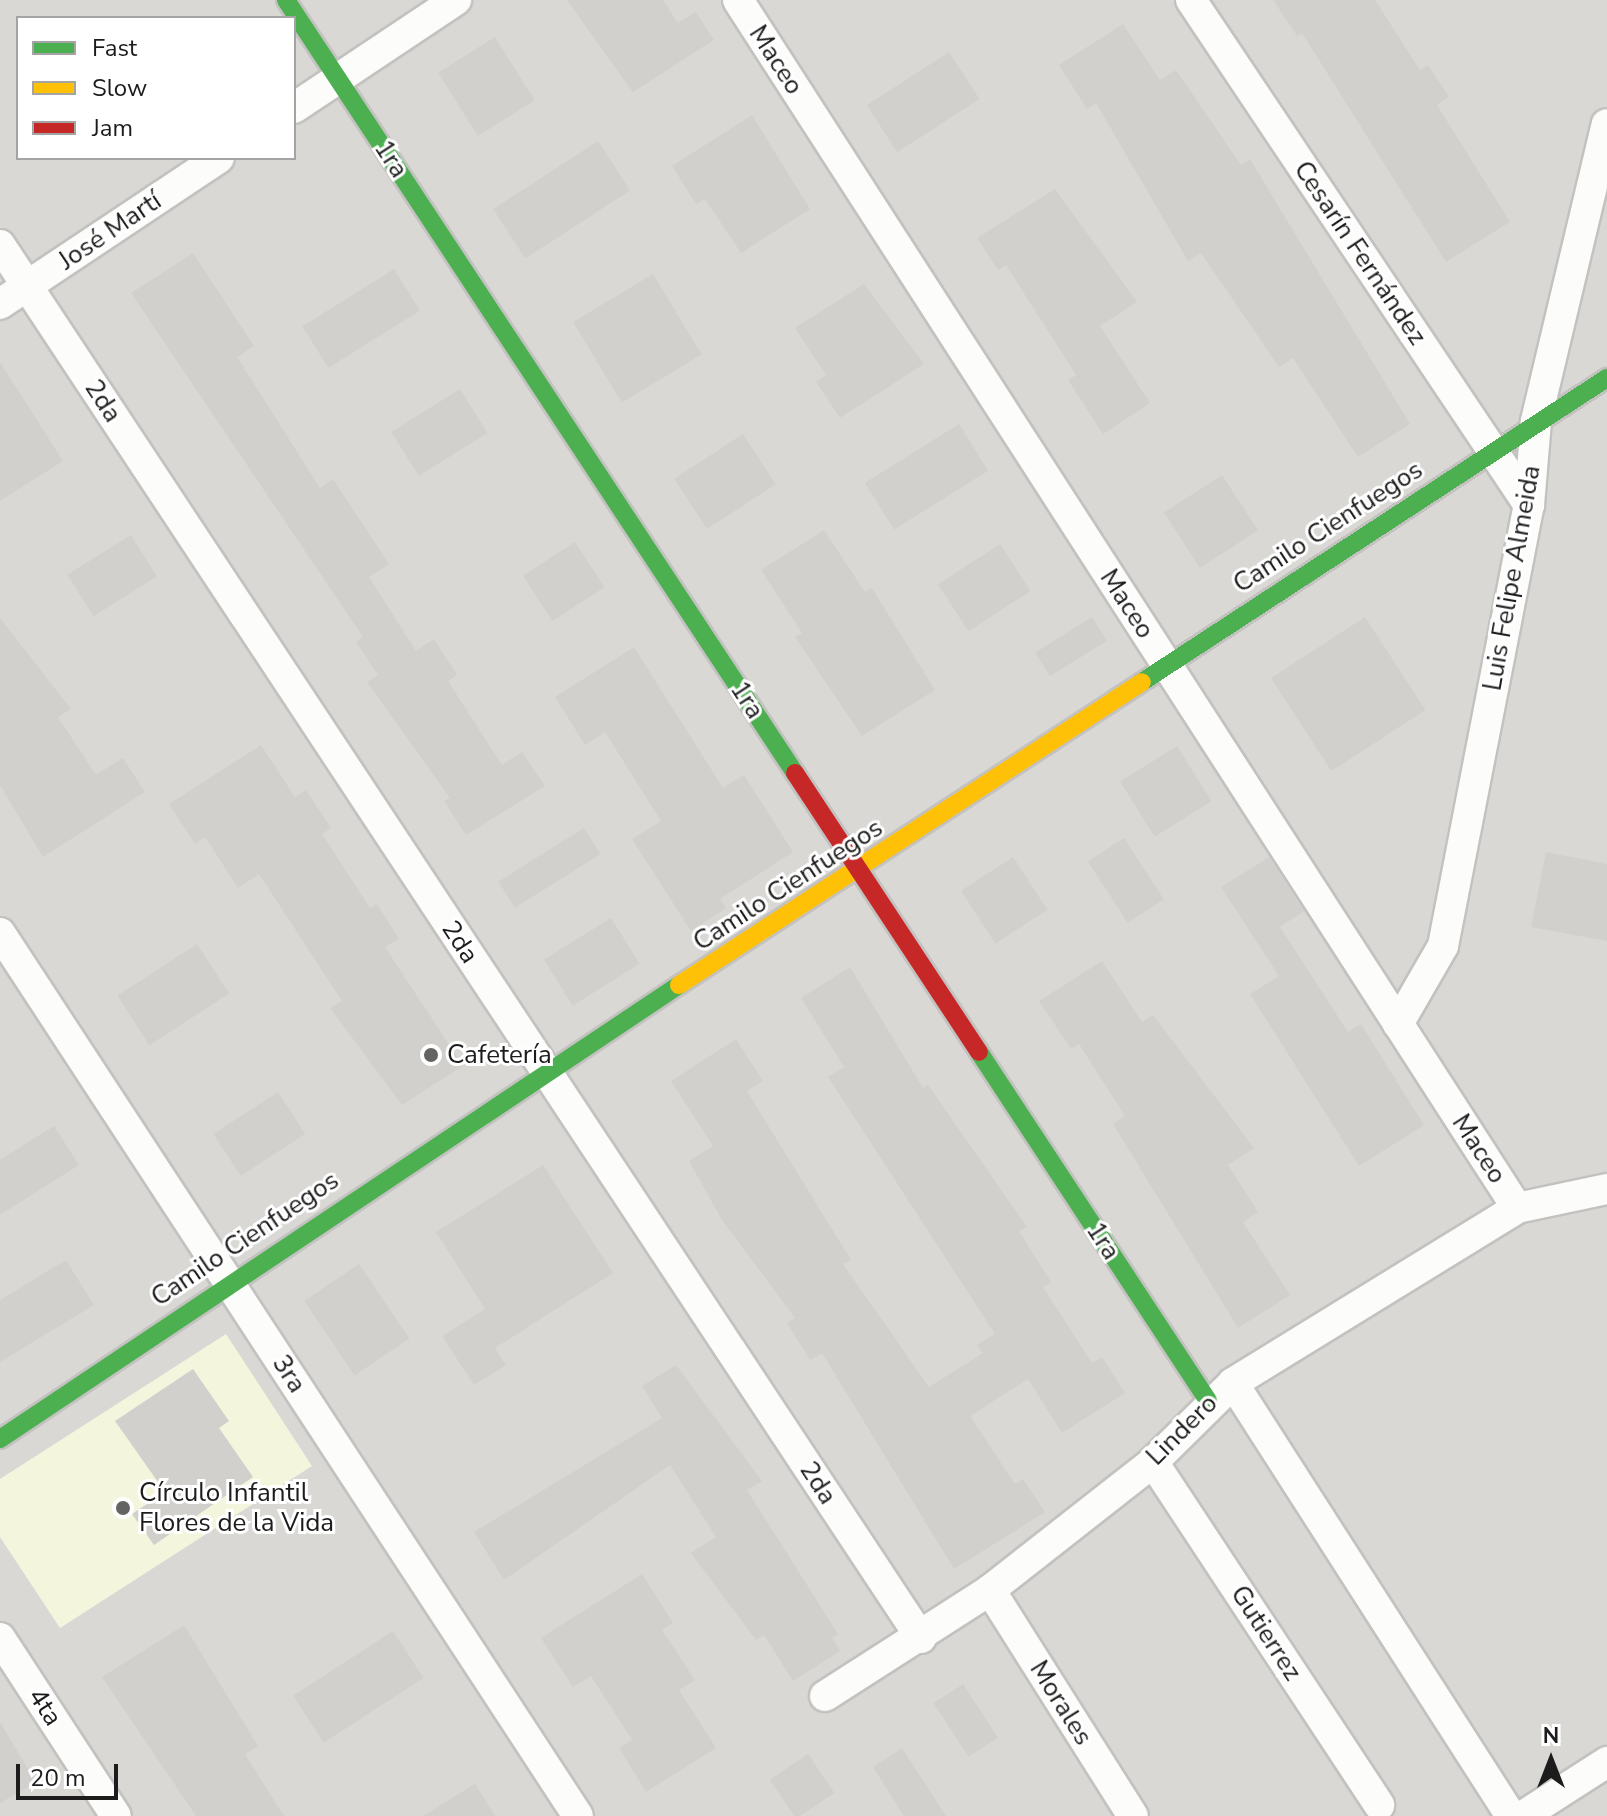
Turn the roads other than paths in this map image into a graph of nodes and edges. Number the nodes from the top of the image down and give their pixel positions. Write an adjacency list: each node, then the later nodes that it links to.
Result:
1 (286, 0): 5 (street, 1ra)
2 (456, 0): 5 (street)
3 (738, 0): 16 (street, Maceo)
4 (1191, 0): 14 (street, Cesarín Fernández)
5 (338, 79): 6 (street); 17 (street, 1ra)
6 (296, 107)
7 (1607, 124): 13 (street, Luis Felipe Almeida)
8 (216, 160): 10 (street, José Martí)
9 (0, 245): 10 (street, 2da)
10 (27, 286): 11 (street, José Martí); 20 (street, 2da)
11 (0, 304)
12 (1607, 378): 13 (street, Camilo Cienfuegos)
13 (1536, 421): 14 (street, Camilo Cienfuegos); 15 (street, Luis Felipe Almeida)
14 (1492, 449): 15 (street, Cesarín Fernández); 16 (street, Camilo Cienfuegos)
15 (1529, 505): 19 (street, Luis Felipe Almeida)
16 (1166, 665): 17 (street, Camilo Cienfuegos); 19 (street, Maceo)
17 (860, 871): 20 (street, Camilo Cienfuegos); 25 (street, 1ra)
18 (0, 933): 23 (street, 3ra)
19 (1398, 1024): 22 (street, Maceo)
20 (547, 1073): 23 (street, Camilo Cienfuegos); 30 (street, 2da)
21 (1607, 1189): 22 (street, Lindero)
22 (1517, 1208): 24 (street, Lindero)
23 (228, 1281): 26 (street, Camilo Cienfuegos); 35 (street, 3ra)
24 (1233, 1383): 25 (street, Lindero); 37 (street)
25 (1208, 1400): 27 (street, Lindero)
26 (0, 1439)
27 (1153, 1462): 28 (street, Lindero); 33 (street, Gutierrez)
28 (990, 1590): 30 (street, Lindero); 36 (street, Morales)
29 (0, 1638): 34 (street, 4ta)
30 (921, 1638): 31 (street, Lindero)
31 (825, 1696)
32 (1607, 1762): 38 (street)
33 (1379, 1805)
34 (116, 1816)
35 (578, 1816)
36 (1133, 1816)
37 (1511, 1816)
38 (1523, 1816)

